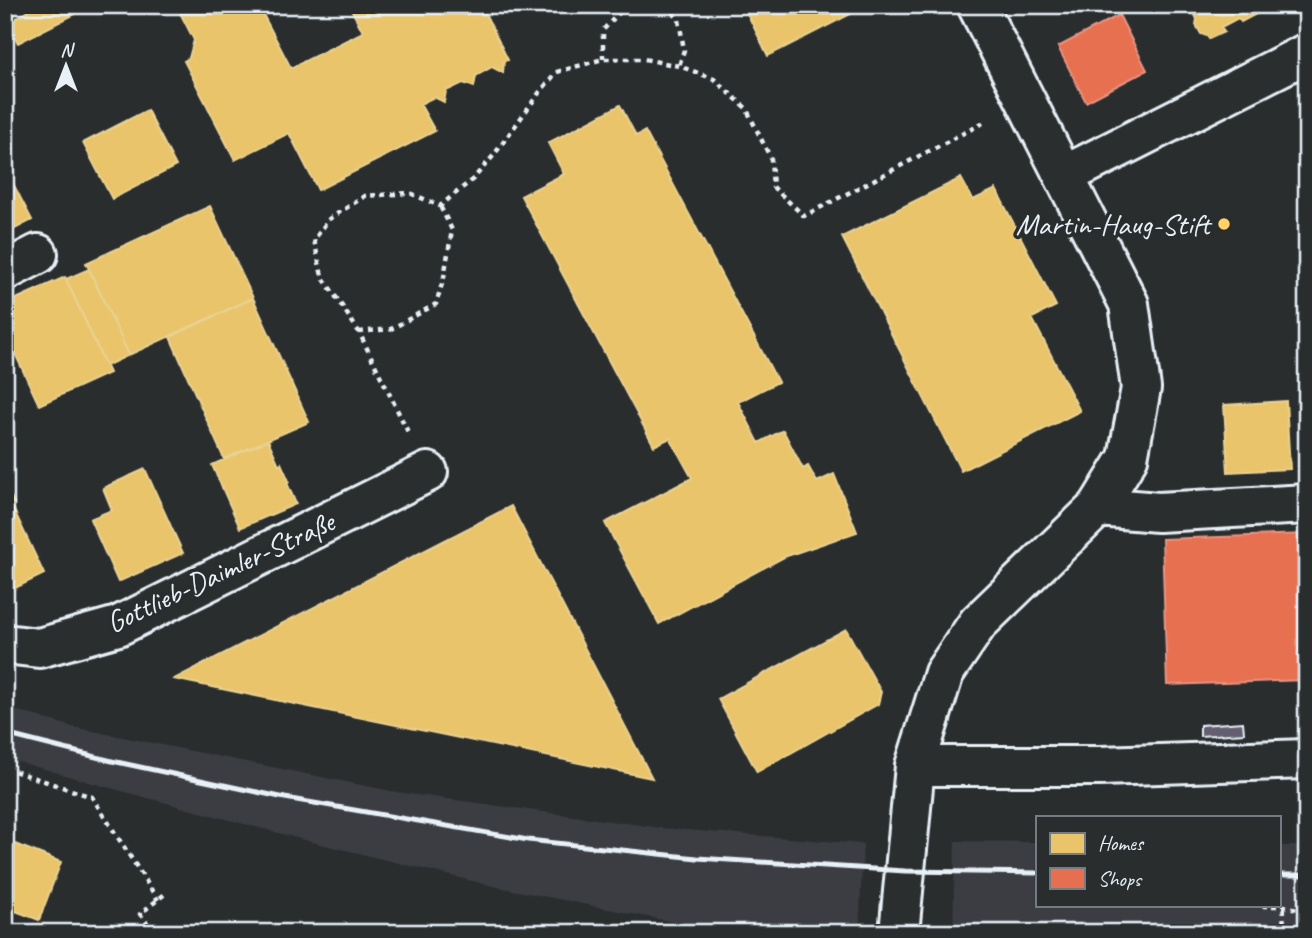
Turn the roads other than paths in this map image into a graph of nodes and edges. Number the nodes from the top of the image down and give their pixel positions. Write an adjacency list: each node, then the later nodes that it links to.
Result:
1 (977, 5): 3 (street)
2 (1307, 53): 3 (street)
3 (1065, 175): 6 (street)
4 (428, 472): 7 (street, Gottlieb-Daimler-Straße)
5 (1307, 504): 6 (street)
6 (1098, 507): 9 (street)
7 (5, 644)
8 (1307, 759): 9 (street)
9 (915, 766): 10 (street)
10 (899, 933)

